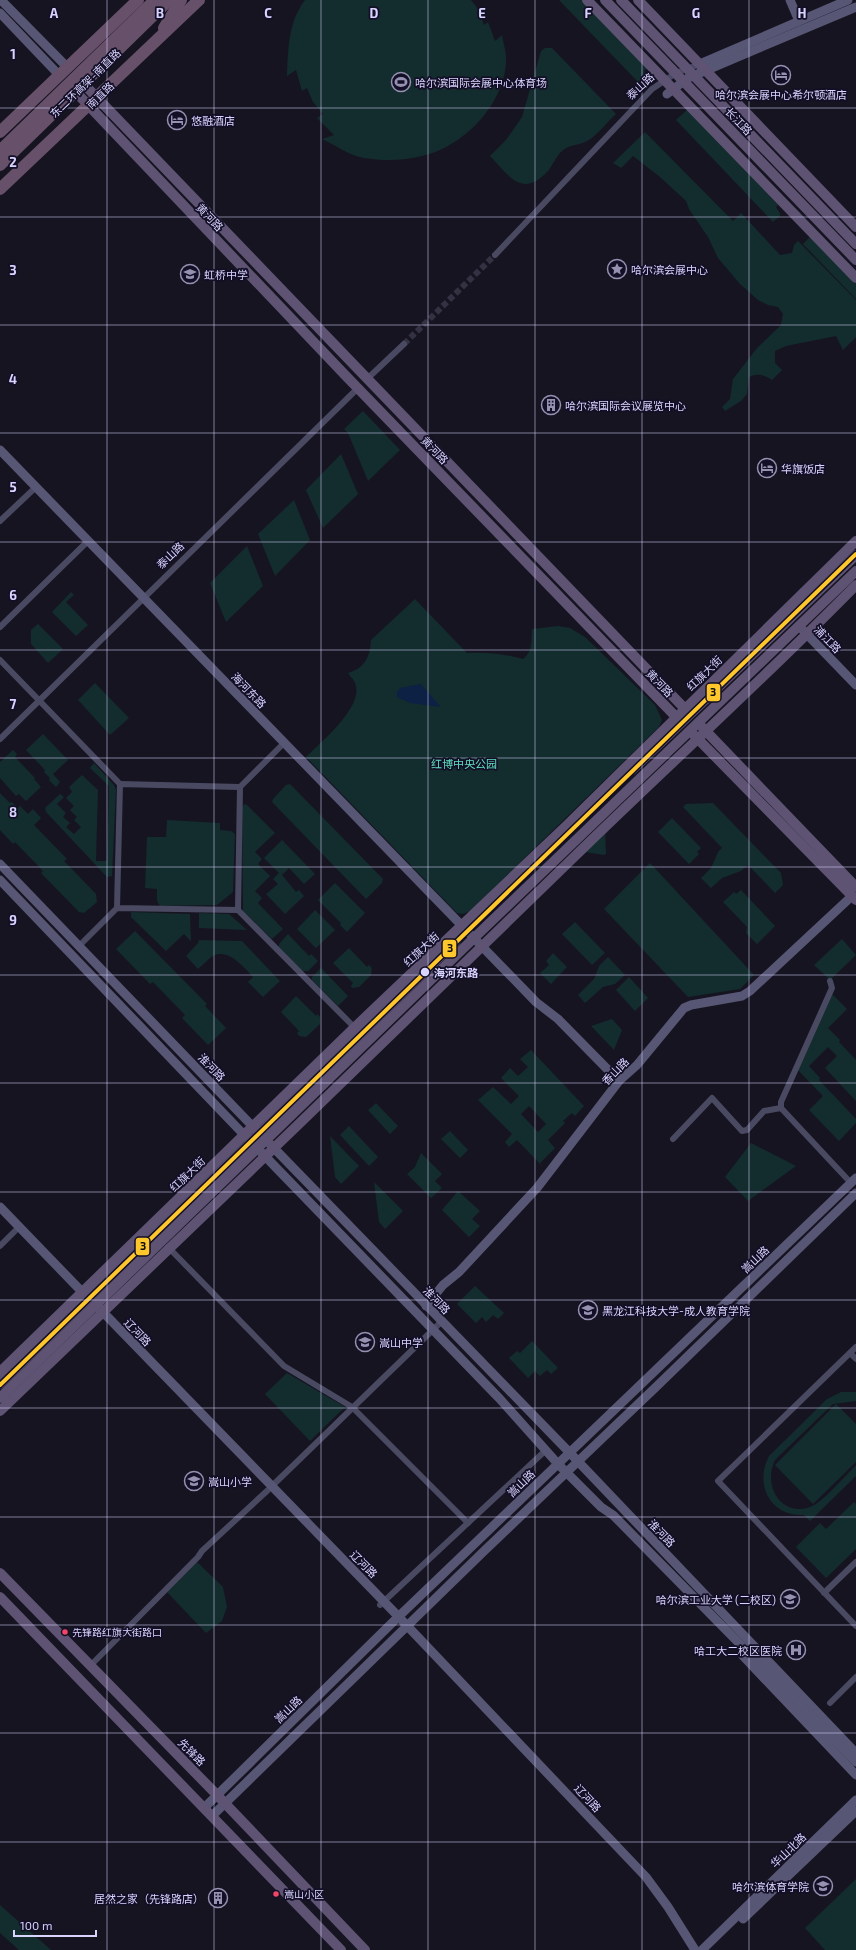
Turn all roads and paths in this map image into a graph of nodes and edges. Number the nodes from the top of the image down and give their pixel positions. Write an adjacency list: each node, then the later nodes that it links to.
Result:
1 (2, 0): 20 (main road, 黄河路)
2 (138, 0): 15 (highway)
3 (144, 0): 15 (highway)
4 (171, 0): 13 (highway, 东二环高架-南直路, bridge)
5 (181, 0): 18 (highway)
6 (199, 0): 18 (highway, 南直路)
7 (587, 0): 23 (main road)
8 (605, 0): 21 (main road, 长江路)
9 (620, 0): 22 (main road, 长江路)
10 (638, 0): 19 (main road)
11 (790, 0): 17 (main road)
12 (848, 0): 17 (main road, 泰山路)
13 (158, 5): 28 (highway, 东二环高架-南直路, bridge); 29 (highway, 东二环高架-南直路, bridge)
14 (856, 7): 19 (main road, 泰山路)
15 (128, 9): 20 (highway)
16 (0, 13): 20 (main road, 黄河路)
17 (799, 21): 19 (main road, 泰山路)
18 (157, 41): 26 (highway, 南直路)
19 (703, 68): 22 (main road, 泰山路); 31 (main road)
20 (63, 71): 26 (main road, 黄河路); 27 (highway)
21 (676, 73): 22 (street, 泰山路); 23 (street, 泰山路); 24 (main road, 长江路)
22 (690, 73): 24 (main road, 泰山路); 32 (main road, 长江路)
23 (664, 80): 25 (main road); 33 (street, 泰山路)
24 (684, 81): 25 (main road, 泰山路); 34 (main road, 长江路)
25 (670, 92): 35 (main road)
26 (93, 102): 30 (highway, 南直路); 37 (main road, 黄河路); 38 (main road, 黄河路)
27 (0, 132)
28 (0, 151)
29 (0, 165)
30 (0, 189)
31 (856, 227)
32 (856, 244)
33 (494, 255)
34 (856, 260)
35 (856, 278)
36 (404, 344): 37 (street)
37 (367, 379): 54 (main road, 黄河路)
38 (358, 388): 47 (street, 泰山路); 55 (main road, 黄河路)
39 (0, 450): 40 (main road, 海河东路)
40 (36, 487): 41 (street); 42 (main road, 海河东路)
41 (0, 521)
42 (88, 541): 47 (main road, 海河东路); 49 (street)
43 (856, 541): 54 (main road, 红旗大街)
44 (856, 555): 54 (main road, 红旗大街)
45 (856, 571): 48 (main road, 红旗大街)
46 (856, 585): 50 (main road, 红旗大街)
47 (143, 598): 53 (street, 泰山路); 61 (main road, 海河东路)
48 (799, 626): 50 (main road, 浦江路); 56 (main road, 红旗大街)
49 (0, 627)
50 (807, 635): 52 (main road, 浦江路); 57 (main road, 红旗大街)
51 (0, 660): 53 (street)
52 (856, 685)
53 (40, 701): 60 (street, 泰山路); 62 (street)
54 (688, 711): 55 (main road, 红旗大街); 56 (main road, 黄河路)
55 (679, 719): 58 (main road, 黄河路); 69 (main road, 红旗大街)
56 (698, 722): 57 (main road, 黄河路); 58 (main road, 红旗大街)
57 (706, 730): 59 (main road, 红旗大街); 66 (main road, 黄河路)
58 (690, 731): 59 (main road, 黄河路); 69 (main road, 红旗大街)
59 (698, 738): 66 (main road, 黄河路); 71 (main road, 红旗大街)
60 (0, 739)
61 (284, 743): 63 (street); 69 (main road, 海河东路)
62 (120, 784): 63 (street); 67 (street)
63 (240, 786): 68 (street)
64 (0, 864): 70 (main road, 淮河路)
65 (0, 880): 78 (main road, 淮河路)
66 (855, 894): 74 (main road, 香山路)
67 (117, 908): 68 (street); 70 (street)
68 (238, 910): 73 (street)
69 (468, 931): 71 (main road, 海河东路); 73 (main road, 红旗大街); 76 (main road, 红旗大街)
70 (78, 947): 76 (main road, 淮河路)
71 (483, 947): 74 (main road, 海河东路); 76 (main road, 红旗大街)
72 (830, 981): 75 (street)
73 (358, 1031): 76 (main road, 红旗大街)
74 (619, 1081): 87 (main road, 香山路)
75 (781, 1108): 77 (street); 79 (street)
76 (263, 1137): 78 (main road, 红旗大街); 78 (main road, 红旗大街); 87 (main road, 淮河路)
77 (673, 1138)
78 (254, 1145): 84 (main road, 红旗大街); 86 (main road, 红旗大街); 90 (main road, 淮河路)
79 (853, 1181): 100 (main road, 嵩山路)
80 (856, 1193): 101 (main road, 嵩山路)
81 (0, 1207): 86 (main road, 辽河路)
82 (0, 1214): 83 (main road, 辽河路)
83 (16, 1230): 85 (street); 86 (main road, 辽河路)
84 (166, 1245): 86 (main road, 红旗大街); 88 (main road, 红旗大街); 97 (street)
85 (0, 1246)
86 (88, 1300): 88 (main road, 辽河路); 94 (main road, 红旗大街); 95 (main road, 红旗大街); 96 (main road, 红旗大街)
87 (426, 1306): 89 (main road, 淮河路)
88 (102, 1315): 98 (main road, 红旗大街); 104 (main road, 辽河路)
89 (441, 1322): 90 (street); 100 (main road, 淮河路)
90 (433, 1330): 97 (street); 99 (main road, 淮河路)
91 (856, 1347): 92 (street)
92 (850, 1353): 93 (street); 110 (street)
93 (856, 1359)
94 (0, 1372)
95 (0, 1384)
96 (0, 1398)
97 (352, 1407): 104 (street); 105 (street)
98 (0, 1411)
99 (546, 1450): 102 (main road, 淮河路); 105 (street)
100 (570, 1453): 101 (main road, 淮河路); 102 (main road, 嵩山路)
101 (578, 1461): 103 (main road, 嵩山路); 107 (main road, 淮河路)
102 (558, 1464): 103 (main road, 淮河路); 113 (main road, 嵩山路)
103 (567, 1472): 109 (main road, 淮河路); 115 (main road, 嵩山路)
104 (270, 1488): 112 (main road, 辽河路); 116 (street)
105 (468, 1523): 112 (street)
106 (856, 1562): 110 (street)
107 (676, 1564): 119 (main road); 120 (main road, 淮河路)
108 (0, 1572): 116 (main road, 先锋路)
109 (668, 1572): 121 (main road, 淮河路); 122 (main road)
110 (824, 1593): 114 (street)
111 (0, 1597): 126 (main road)
112 (382, 1603): 113 (main road, 辽河路)
113 (397, 1619): 115 (main road, 辽河路); 123 (main road, 嵩山路)
114 (856, 1626)
115 (405, 1627): 125 (main road, 嵩山路); 131 (main road, 辽河路); 132 (main road, 辽河路)
116 (90, 1666): 123 (main road, 先锋路)
117 (856, 1677): 118 (street)
118 (830, 1703)
119 (856, 1747)
120 (856, 1752)
121 (856, 1762)
122 (856, 1775)
123 (217, 1794): 125 (main road, 先锋路); 126 (main road, 嵩山路)
124 (856, 1800): 133 (main road, 华山北路)
125 (225, 1804): 128 (main road, 嵩山路); 130 (main road, 先锋路)
126 (204, 1808): 128 (main road)
127 (856, 1811): 134 (main road, 华山北路)
128 (212, 1816): 129 (main road)
129 (341, 1950)
130 (365, 1950)
131 (689, 1950)
132 (695, 1950)
133 (702, 1950)
134 (710, 1950)

